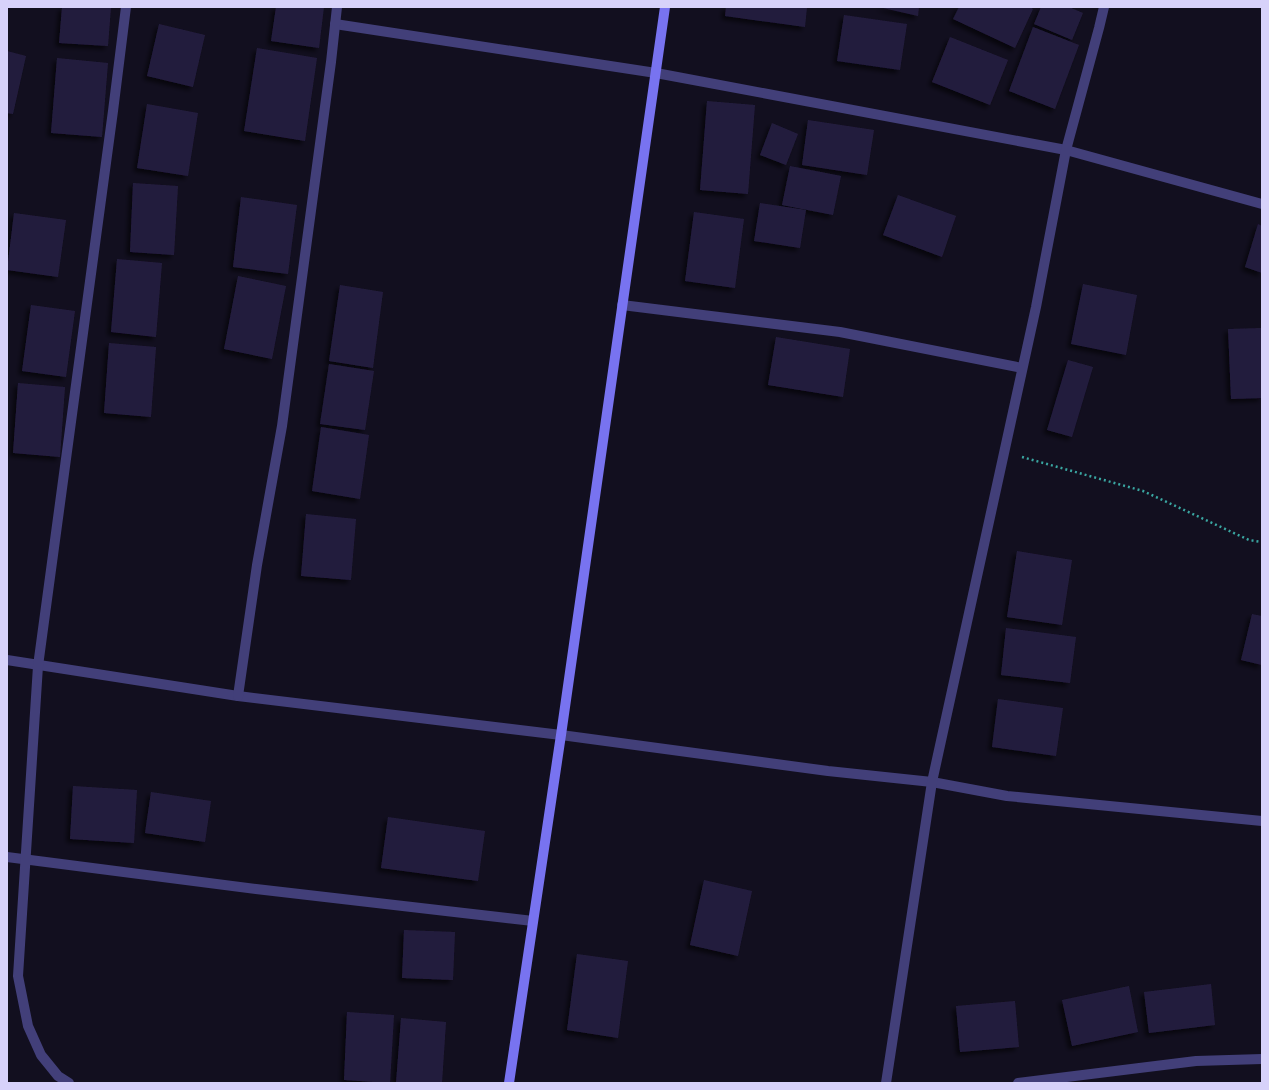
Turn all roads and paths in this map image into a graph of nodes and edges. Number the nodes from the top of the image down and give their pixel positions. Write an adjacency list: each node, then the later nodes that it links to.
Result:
1 (126, 7): 14 (street)
2 (337, 7): 5 (street)
3 (665, 7): 6 (main road)
4 (1104, 7): 7 (street)
5 (335, 24): 6 (street); 15 (street)
6 (656, 73): 7 (street); 9 (main road)
7 (1066, 150): 8 (street); 10 (street)
8 (1262, 204)
9 (622, 306): 10 (street); 16 (main road)
10 (1022, 368): 11 (street)
11 (1004, 452): 12 (path); 17 (street)
12 (1262, 542)
13 (7, 660): 14 (street)
14 (38, 666): 15 (street); 20 (street)
15 (238, 696): 16 (street)
16 (561, 735): 17 (street); 21 (main road)
17 (932, 782): 18 (street); 25 (street)
18 (1262, 821)
19 (7, 857): 20 (street)
20 (26, 859): 21 (street); 23 (street)
21 (533, 921): 24 (main road)
22 (1262, 1059): 26 (street)
23 (69, 1083)
24 (509, 1083)
25 (886, 1083)
26 (1018, 1083)

